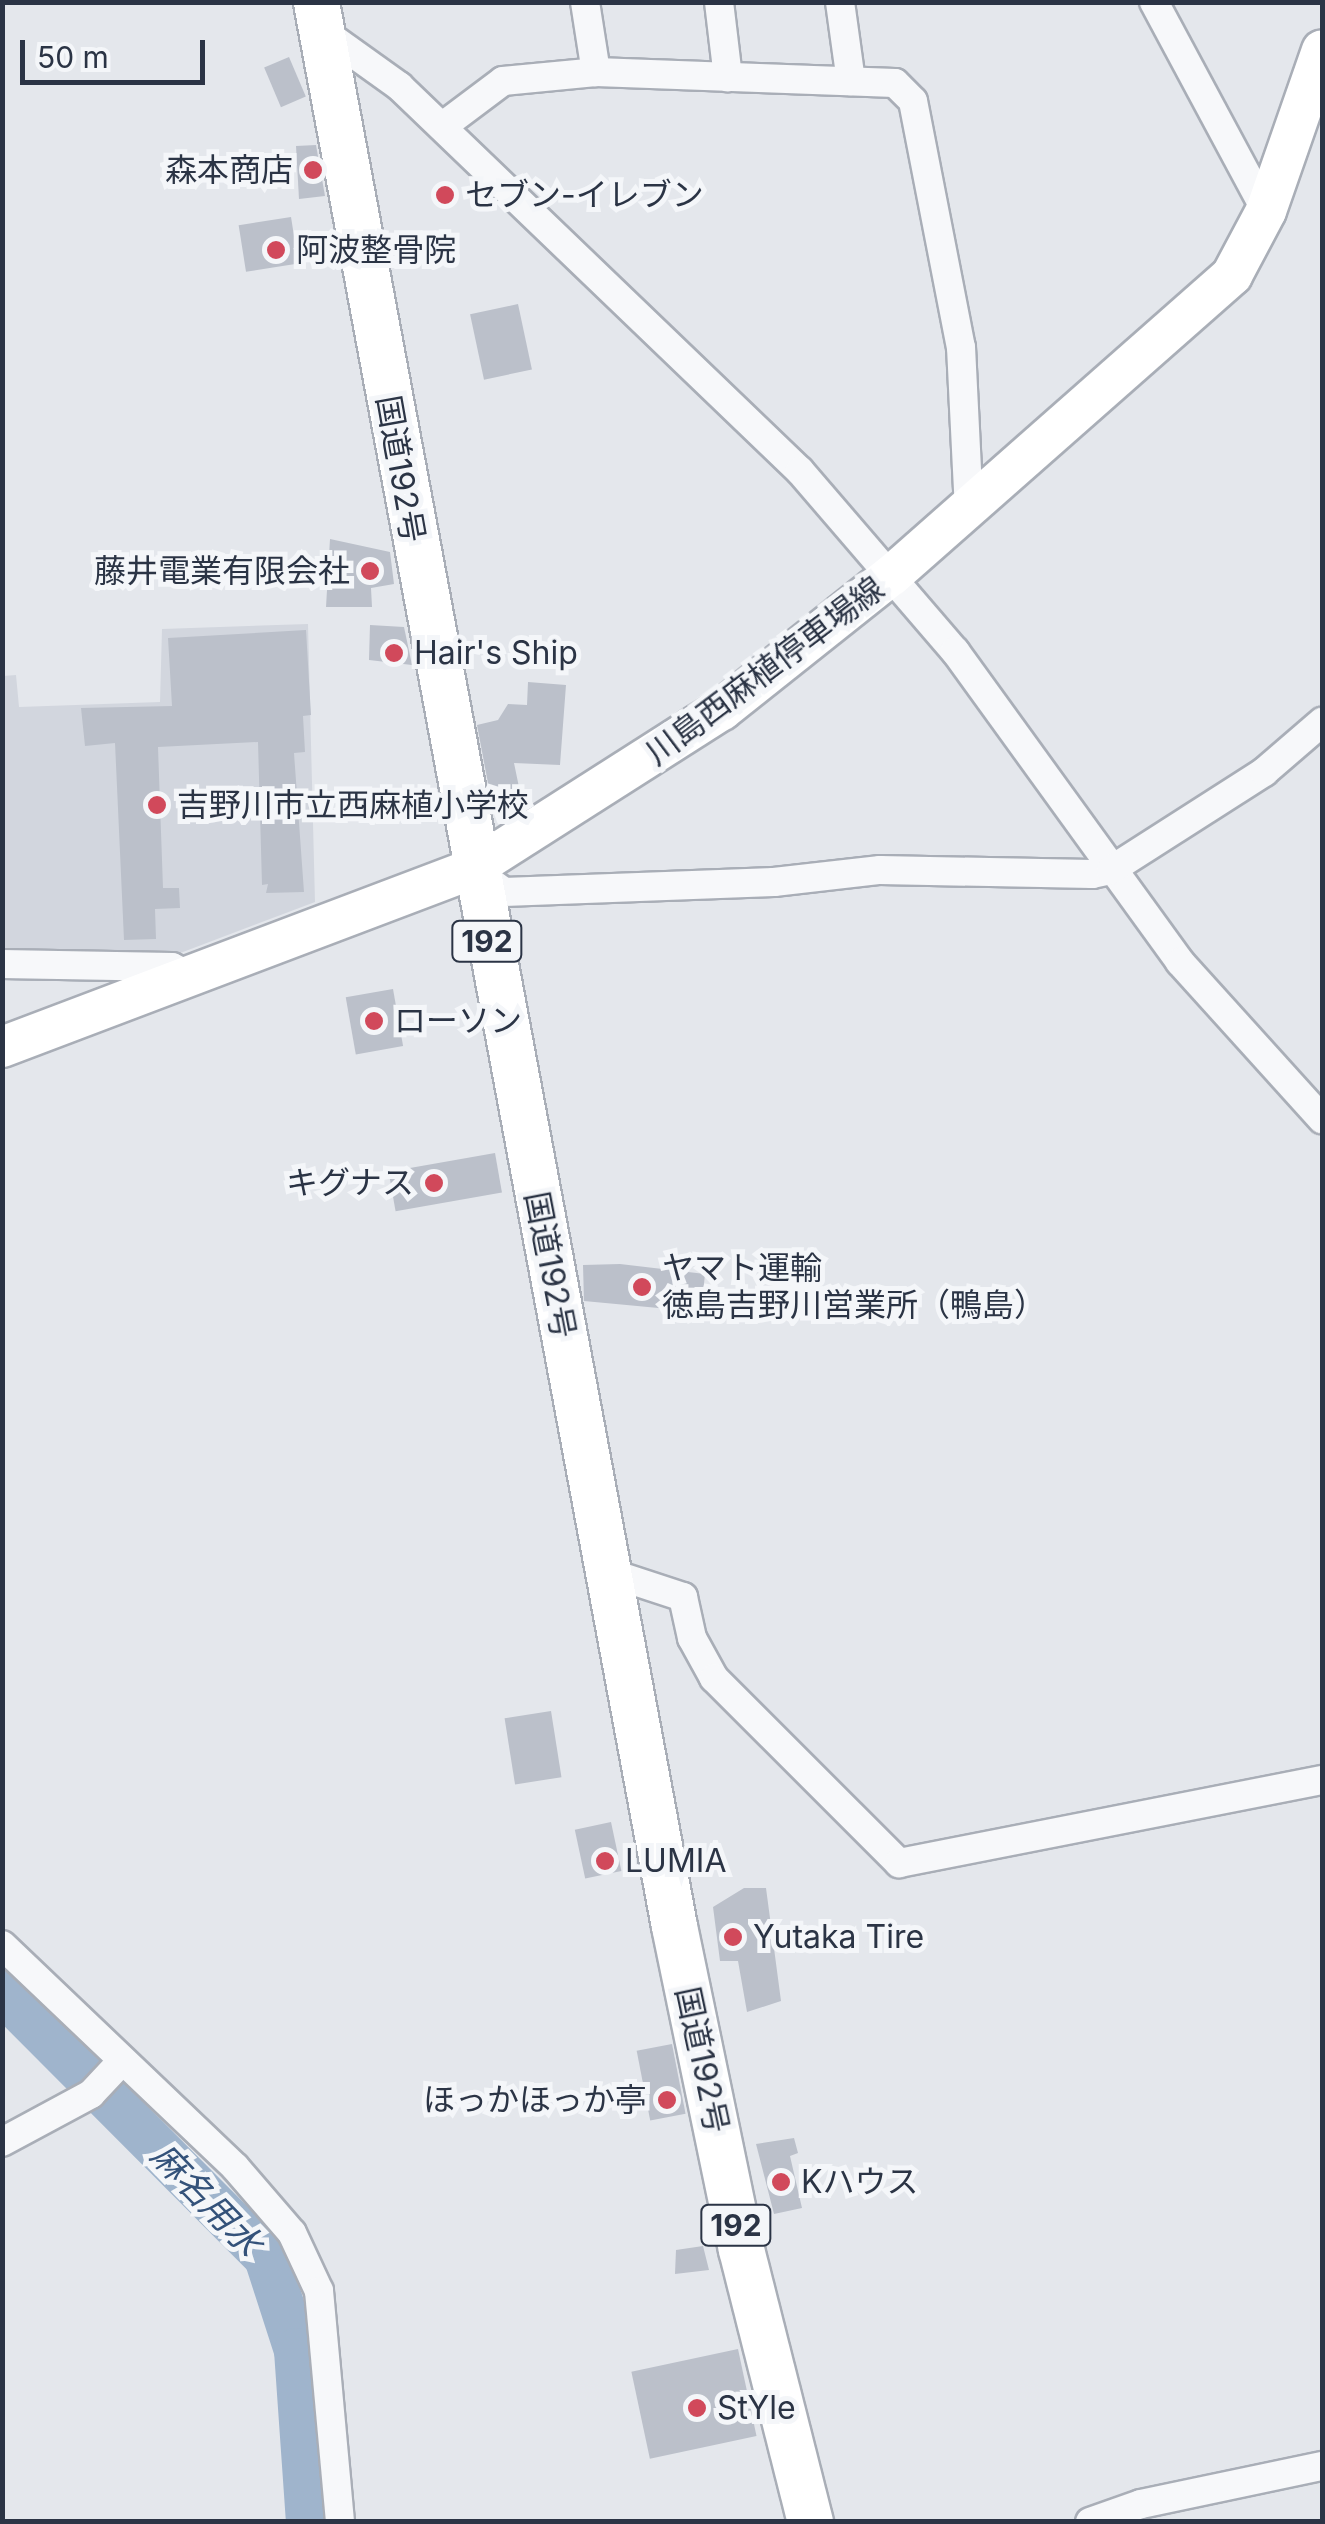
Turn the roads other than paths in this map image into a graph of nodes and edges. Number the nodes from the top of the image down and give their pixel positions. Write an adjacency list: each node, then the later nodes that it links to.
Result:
1 (586, 2): 7 (street)
2 (719, 2): 8 (street)
3 (840, 2): 9 (street)
4 (1154, 2): 11 (street)
5 (312, 13): 10 (street); 15 (highway, 国道192号 / 192)
6 (1322, 52): 11 (main road, 川島西麻植停車場線)
7 (596, 72): 8 (street); 10 (street)
8 (728, 77): 9 (street)
9 (851, 81): 12 (street)
10 (442, 126): 13 (street)
11 (1266, 211): 12 (main road, 川島西麻植停車場線)
12 (969, 508): 13 (main road, 川島西麻植停車場線)
13 (892, 575): 15 (main road, 川島西麻植停車場線); 16 (street)
14 (1322, 722): 16 (street)
15 (472, 869): 16 (street); 18 (main road, 川島西麻植停車場線); 21 (highway, 国道192号 / 192)
16 (1111, 870): 20 (street)
17 (2, 964): 18 (street)
18 (184, 974): 19 (main road, 川島西麻植停車場線)
19 (2, 1047)
20 (1322, 1119)
21 (610, 1573): 22 (street); 28 (highway, 国道192号 / 192)
22 (1322, 1780)
23 (2, 1945): 24 (street)
24 (118, 2065): 25 (street); 27 (street)
25 (2, 2142)
26 (1322, 2466): 29 (street)
27 (340, 2522)
28 (810, 2522)
29 (1090, 2522)

